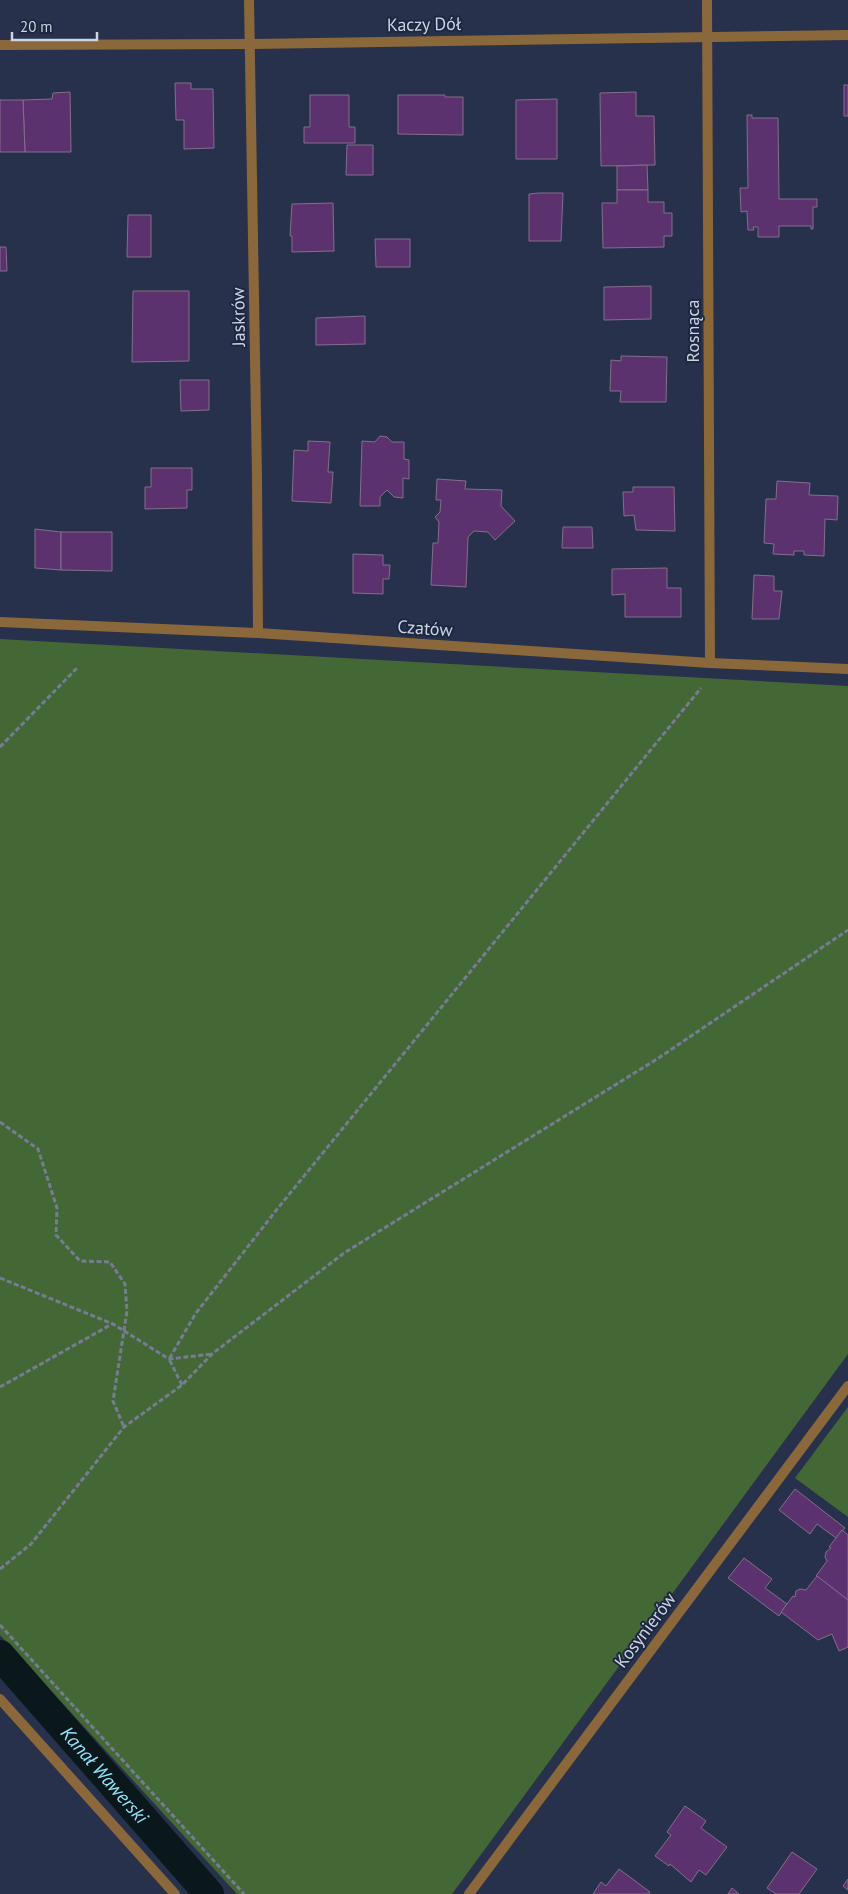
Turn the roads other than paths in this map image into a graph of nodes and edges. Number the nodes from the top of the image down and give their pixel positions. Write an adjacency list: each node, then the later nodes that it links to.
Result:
1 (249, 0): 5 (street, Jaskrów)
2 (707, 0): 4 (street, Rosnąca)
3 (848, 35): 4 (street, Kaczy Dół)
4 (707, 37): 5 (street, Kaczy Dół); 9 (street, Rosnąca)
5 (250, 44): 6 (street, Kaczy Dół); 8 (street, Jaskrów)
6 (0, 45)
7 (0, 622): 8 (street, Czatów)
8 (258, 633): 9 (street, Czatów)
9 (710, 662): 10 (street, Czatów)
10 (848, 669)
11 (848, 1386): 14 (street, Kosynierów)
12 (0, 1699): 13 (street)
13 (175, 1894)
14 (468, 1894)

